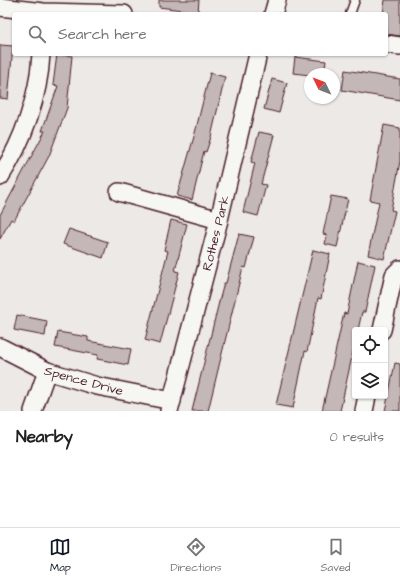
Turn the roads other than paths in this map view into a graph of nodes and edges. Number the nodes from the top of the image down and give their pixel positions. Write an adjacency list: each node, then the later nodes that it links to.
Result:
1 (125, 0): 6 (street)
2 (277, 0): 7 (street)
3 (355, 0): 8 (lane)
4 (11, 5): 5 (street)
5 (39, 12)
6 (122, 12)
7 (274, 12)
8 (351, 12)
9 (388, 44): 10 (street)
10 (400, 46)
11 (41, 56): 13 (street)
12 (258, 56): 15 (street, Rothes Park)
13 (0, 177)
14 (119, 192): 15 (street)
15 (219, 220): 21 (street, Rothes Park)
16 (400, 269): 17 (street)
17 (383, 327)
18 (0, 348): 19 (street, Spence Drive)
19 (47, 371): 21 (street, Spence Drive); 22 (street)
20 (366, 399): 23 (street)
21 (171, 406)
22 (34, 411)
23 (364, 411)

